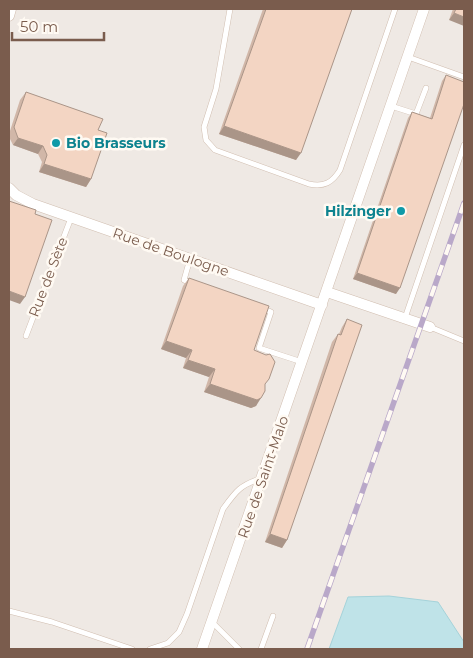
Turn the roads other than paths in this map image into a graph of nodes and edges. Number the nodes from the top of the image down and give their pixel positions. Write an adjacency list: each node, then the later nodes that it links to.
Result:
1 (11, 9): 5 (street)
2 (230, 9): 3 (lane)
3 (395, 9)
4 (424, 9): 6 (street)
5 (9, 16)
6 (408, 57): 7 (lane); 9 (street)
7 (464, 77)
8 (426, 88): 9 (lane)
9 (390, 106): 15 (street)
10 (464, 144): 18 (lane)
11 (9, 188): 12 (street, Rue de Boulogne)
12 (71, 218): 13 (street, Rue de Boulogne); 20 (lane, Rue de Sète)
13 (190, 259): 14 (lane); 16 (street, Rue de Boulogne)
14 (201, 287)
15 (327, 292): 16 (street); 18 (street)
16 (322, 305): 22 (street, Rue de Saint-Malo)
17 (254, 306): 22 (lane)
18 (405, 319): 19 (street)
19 (430, 327): 21 (lane)
20 (26, 336)
21 (464, 342)
22 (303, 362): 23 (street, Rue de Saint-Malo)
23 (262, 478): 26 (street, Rue de Saint-Malo); 28 (lane)
24 (9, 611): 27 (lane)
25 (273, 616): 31 (lane)
26 (212, 622): 29 (street, Rue de Saint-Malo); 30 (lane)
27 (132, 649)
28 (150, 649)
29 (202, 649)
30 (239, 649)
31 (261, 649)

